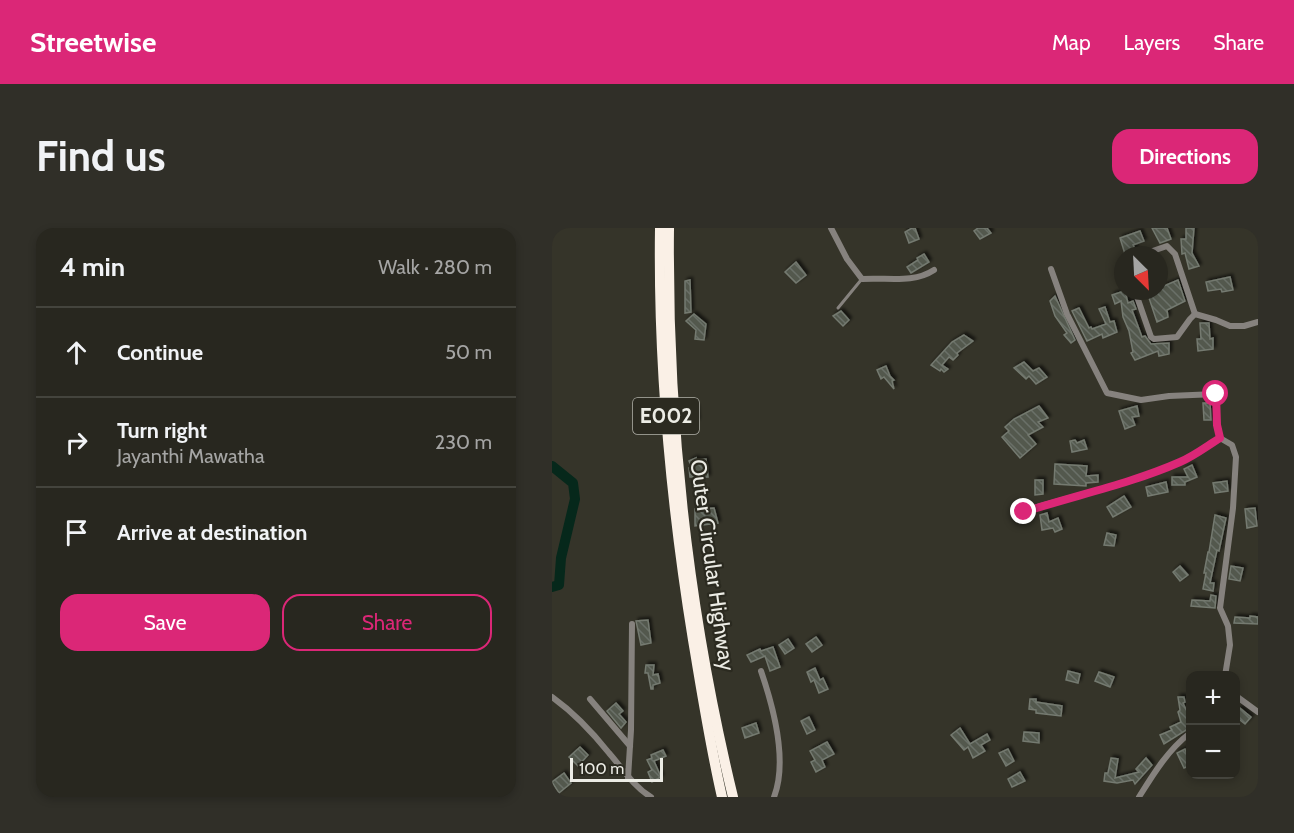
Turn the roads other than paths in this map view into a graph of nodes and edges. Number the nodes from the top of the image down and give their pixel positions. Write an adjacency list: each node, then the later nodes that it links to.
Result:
1 (660, 228): 14 (highway, Outer Circular Highway / E002)
2 (669, 228): 14 (highway, Outer Circular Highway / E002)
3 (831, 228): 7 (street)
4 (1168, 247): 10 (street)
5 (1051, 269): 12 (street)
6 (934, 270): 7 (street)
7 (862, 279): 9 (lane)
8 (1138, 300): 10 (street)
9 (838, 308)
10 (1195, 314): 11 (street)
11 (1258, 322)
12 (1220, 438): 13 (street); 17 (street)
13 (1024, 512)
14 (691, 602): 26 (highway, Outer Circular Highway / E002); 27 (highway, Outer Circular Highway / E002)
15 (632, 624): 23 (street)
16 (760, 671): 28 (street)
17 (1226, 671)
18 (552, 698): 24 (street)
19 (1240, 698): 21 (street)
20 (590, 699): 23 (street)
21 (1258, 712)
22 (1186, 737): 29 (street)
23 (630, 746): 24 (street)
24 (628, 778): 25 (street)
25 (651, 797)
26 (722, 797)
27 (733, 797)
28 (774, 797)
29 (1139, 797)

